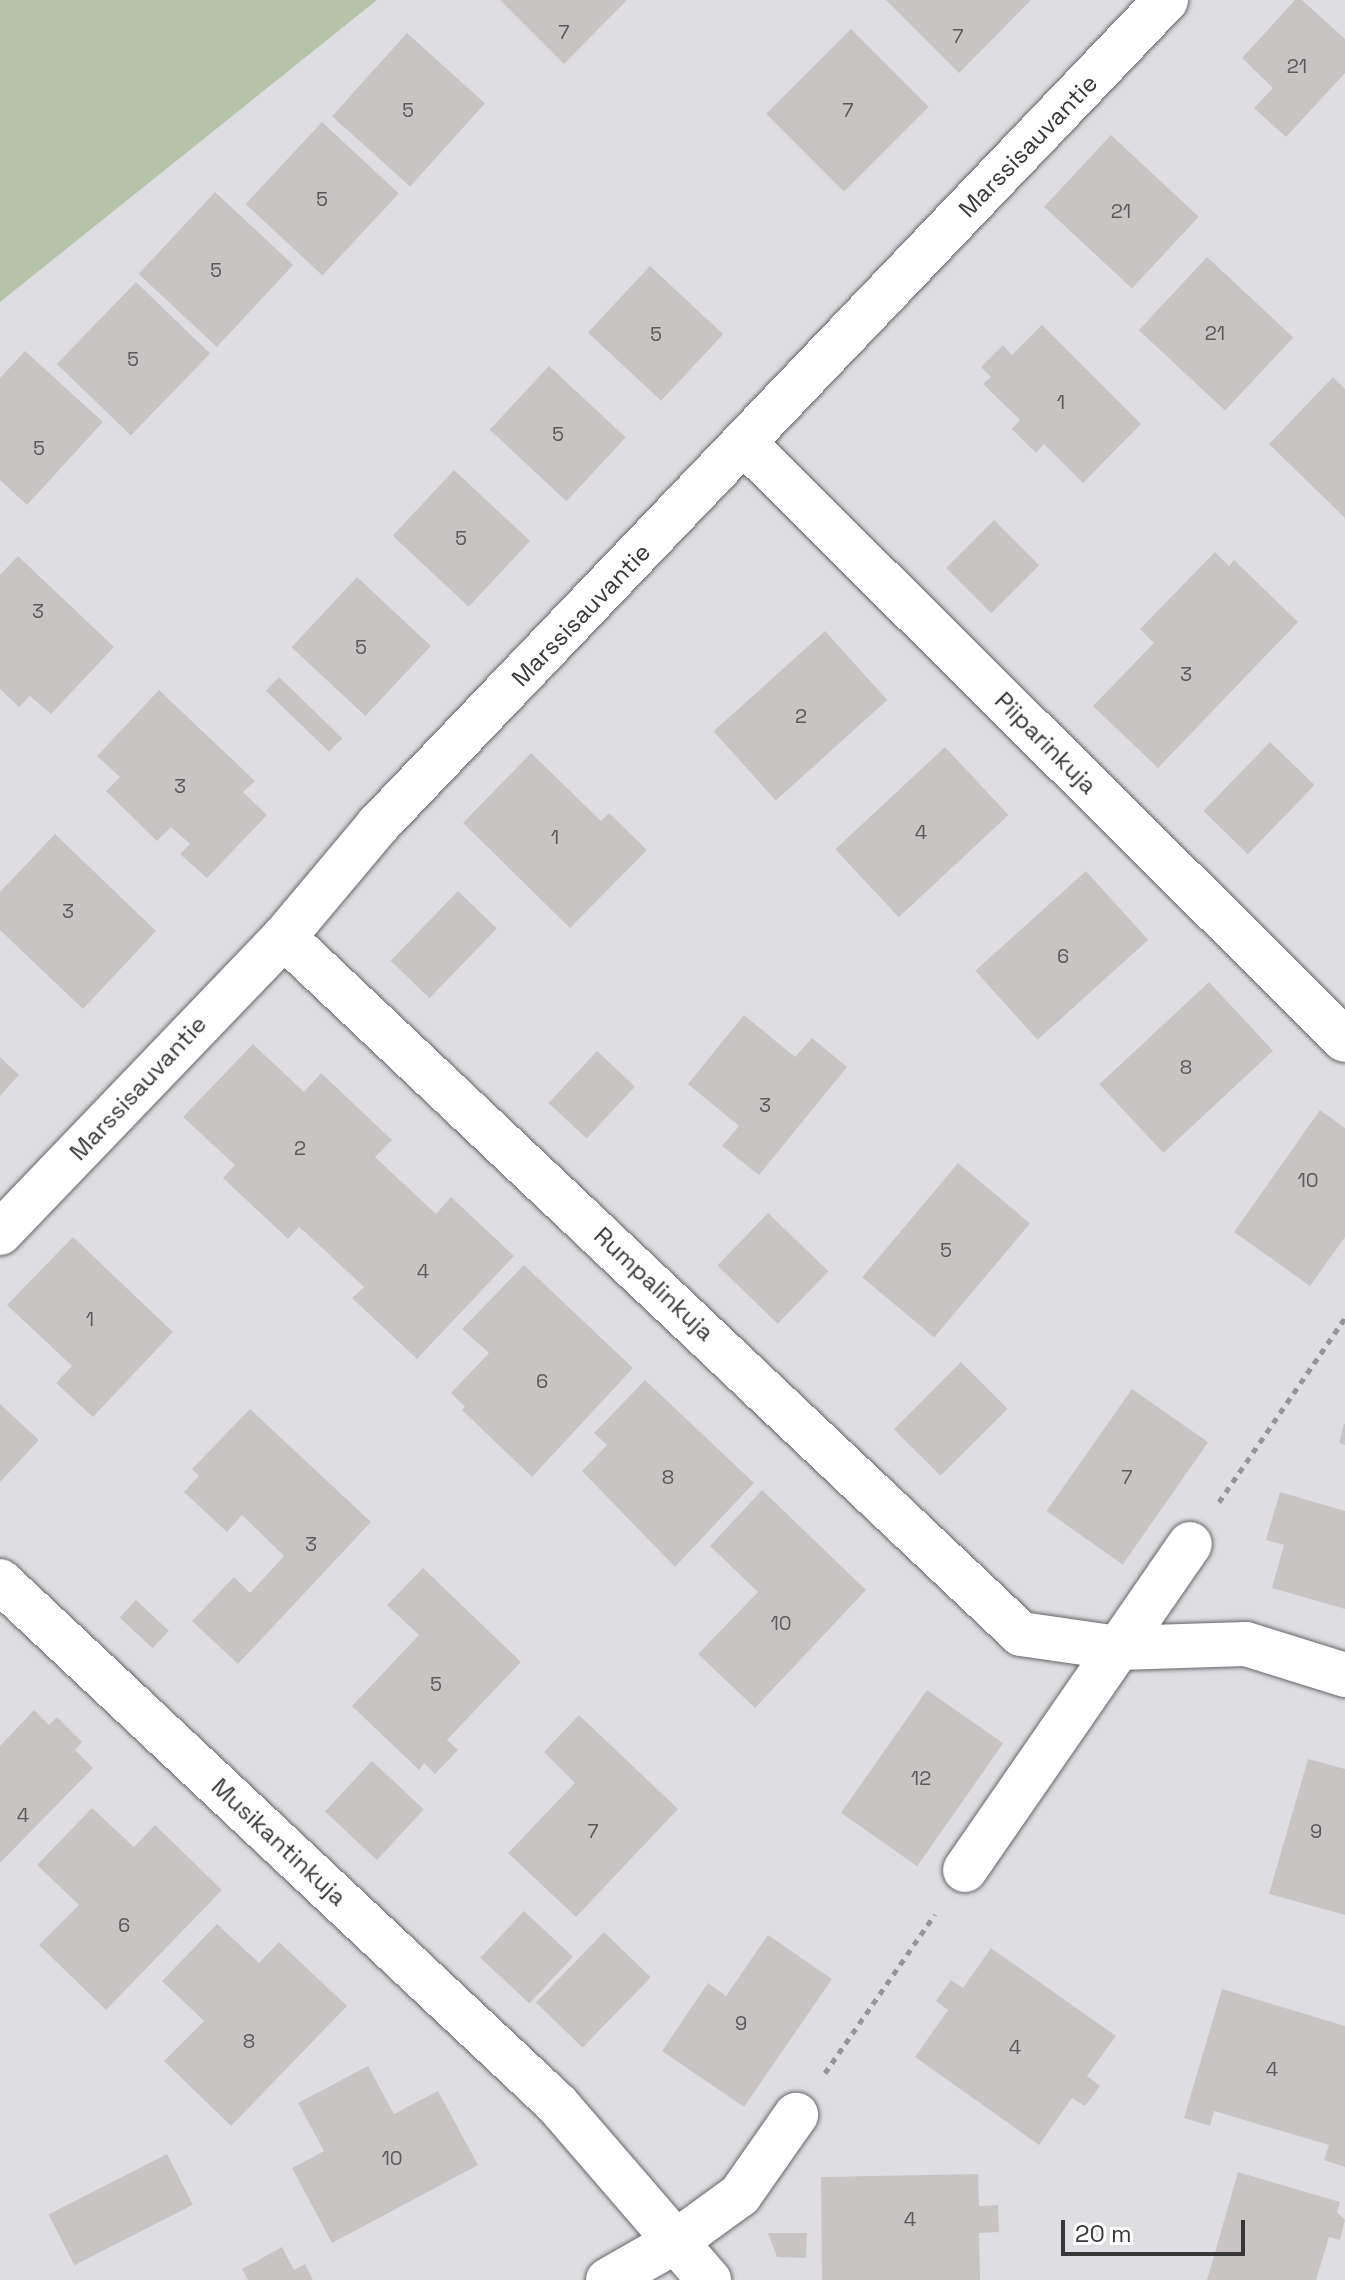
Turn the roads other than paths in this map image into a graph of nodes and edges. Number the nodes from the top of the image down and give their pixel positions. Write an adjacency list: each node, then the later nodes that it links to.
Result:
1 (1166, 0): 2 (street, Marssisauvantie)
2 (746, 445): 3 (street, Marssisauvantie); 4 (street, Piiparinkuja)
3 (284, 937): 5 (street, Marssisauvantie); 8 (street, Rumpalinkuja)
4 (1345, 1040)
5 (0, 1233)
6 (1190, 1544): 8 (street)
7 (0, 1581): 12 (street, Musikantinkuja)
8 (1118, 1648): 9 (street); 10 (street)
9 (1345, 1675)
10 (965, 1870)
11 (796, 2115): 12 (street)
12 (678, 2240): 13 (street); 14 (street, Musikantinkuja)
13 (608, 2280)
14 (709, 2280)

